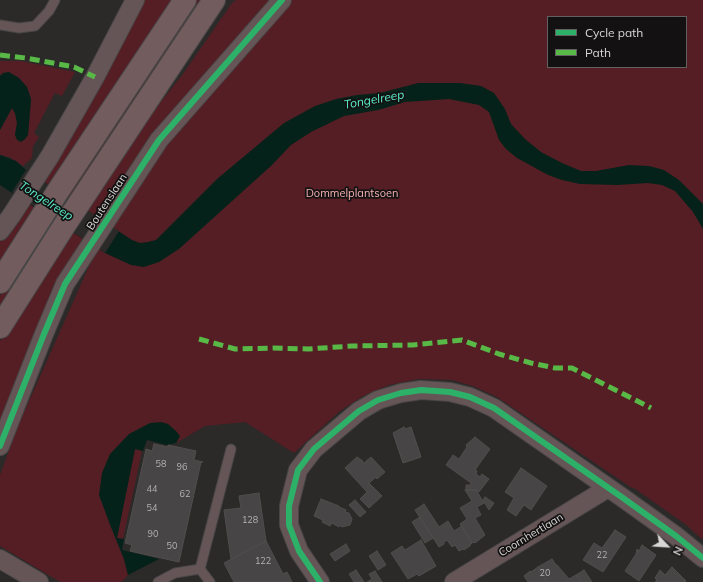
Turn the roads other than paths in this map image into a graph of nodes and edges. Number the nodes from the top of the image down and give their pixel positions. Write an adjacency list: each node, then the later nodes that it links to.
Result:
1 (55, 0): 6 (lane)
2 (135, 0): 7 (street)
3 (185, 0): 8 (main road)
4 (214, 0): 9 (main road, Boutenslaan)
5 (281, 1): 10 (street, Boutenslaan)
6 (0, 25)
7 (0, 231)
8 (0, 282)
9 (0, 327)
10 (0, 446)
11 (231, 449): 15 (lane)
12 (608, 488): 13 (street); 19 (street); 20 (street, Coornhertlaan)
13 (703, 558)
14 (0, 559): 16 (street)
15 (200, 569): 17 (lane); 18 (lane)
16 (39, 582)
17 (158, 582)
18 (210, 582)
19 (320, 582)
20 (454, 582)

